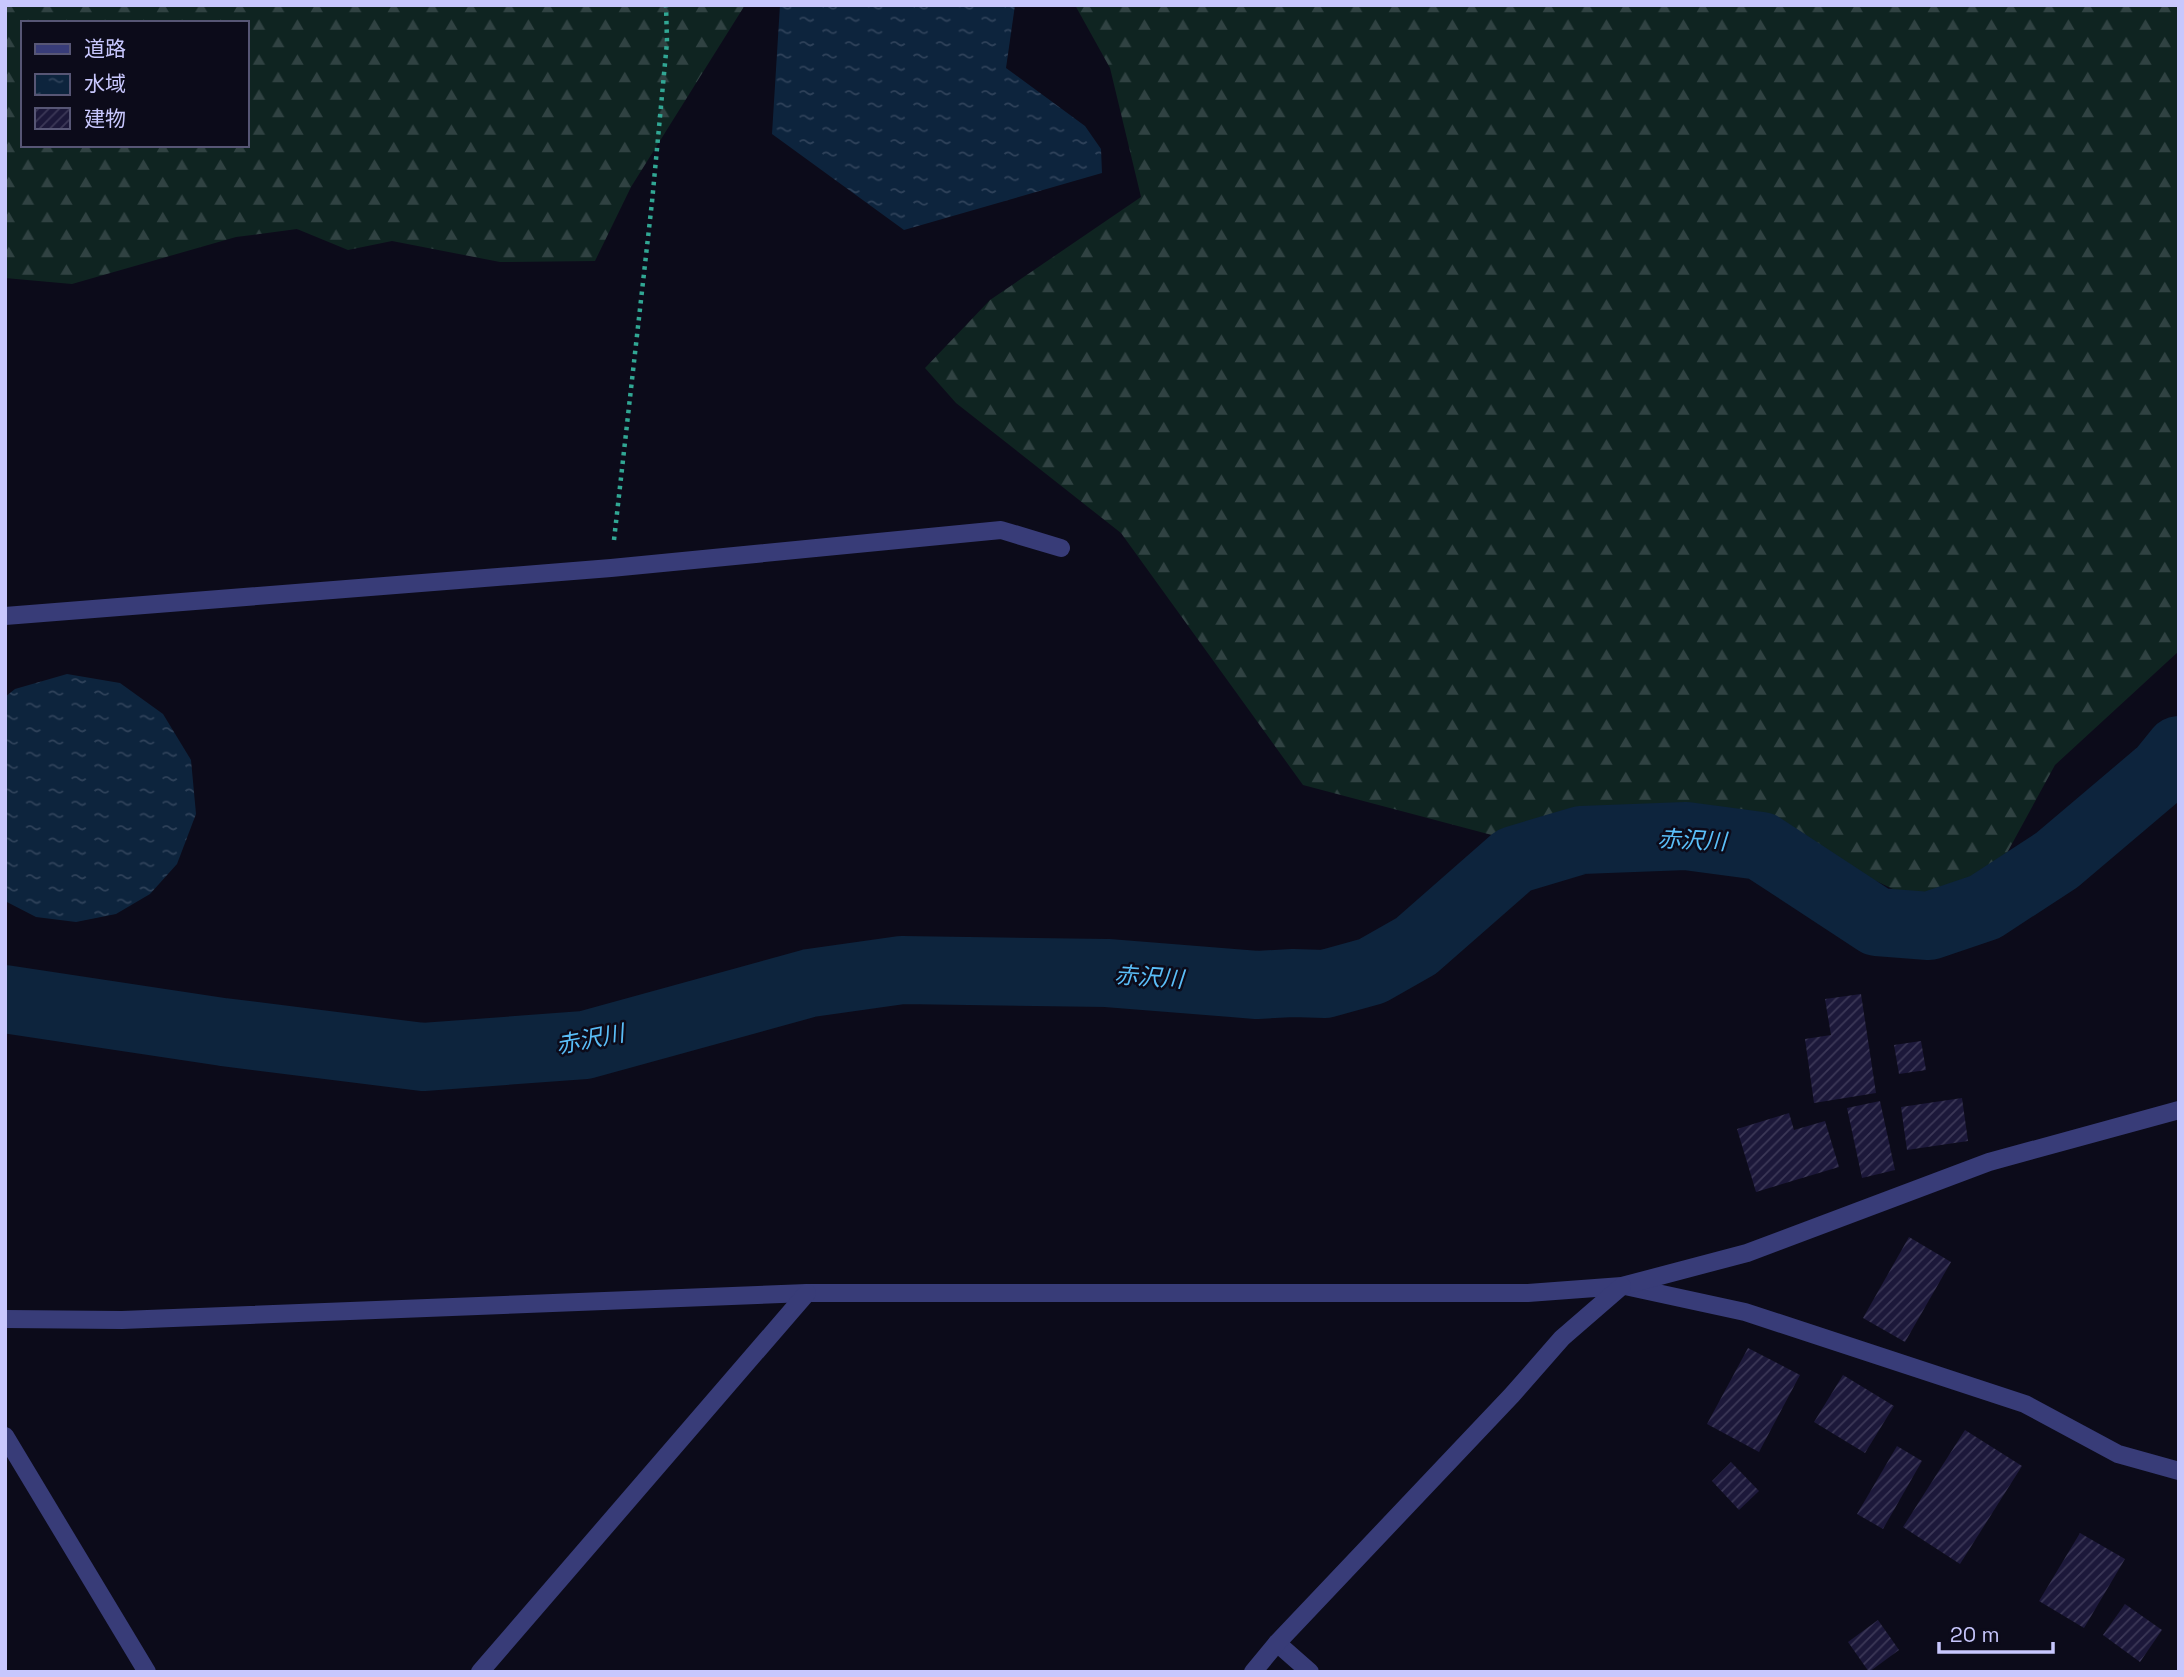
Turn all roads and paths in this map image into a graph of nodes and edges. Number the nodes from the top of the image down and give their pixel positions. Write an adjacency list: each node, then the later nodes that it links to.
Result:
1 (666, 5): 3 (path)
2 (1061, 548): 3 (street)
3 (611, 568): 4 (street)
4 (5, 616)
5 (2179, 1110): 6 (street)
6 (1622, 1286): 7 (street); 10 (street); 11 (street)
7 (807, 1293): 8 (street); 13 (street)
8 (5, 1319)
9 (5, 1436): 12 (street)
10 (2179, 1471)
11 (1277, 1643): 14 (street); 15 (street)
12 (147, 1672)
13 (481, 1672)
14 (1253, 1672)
15 (1310, 1672)

